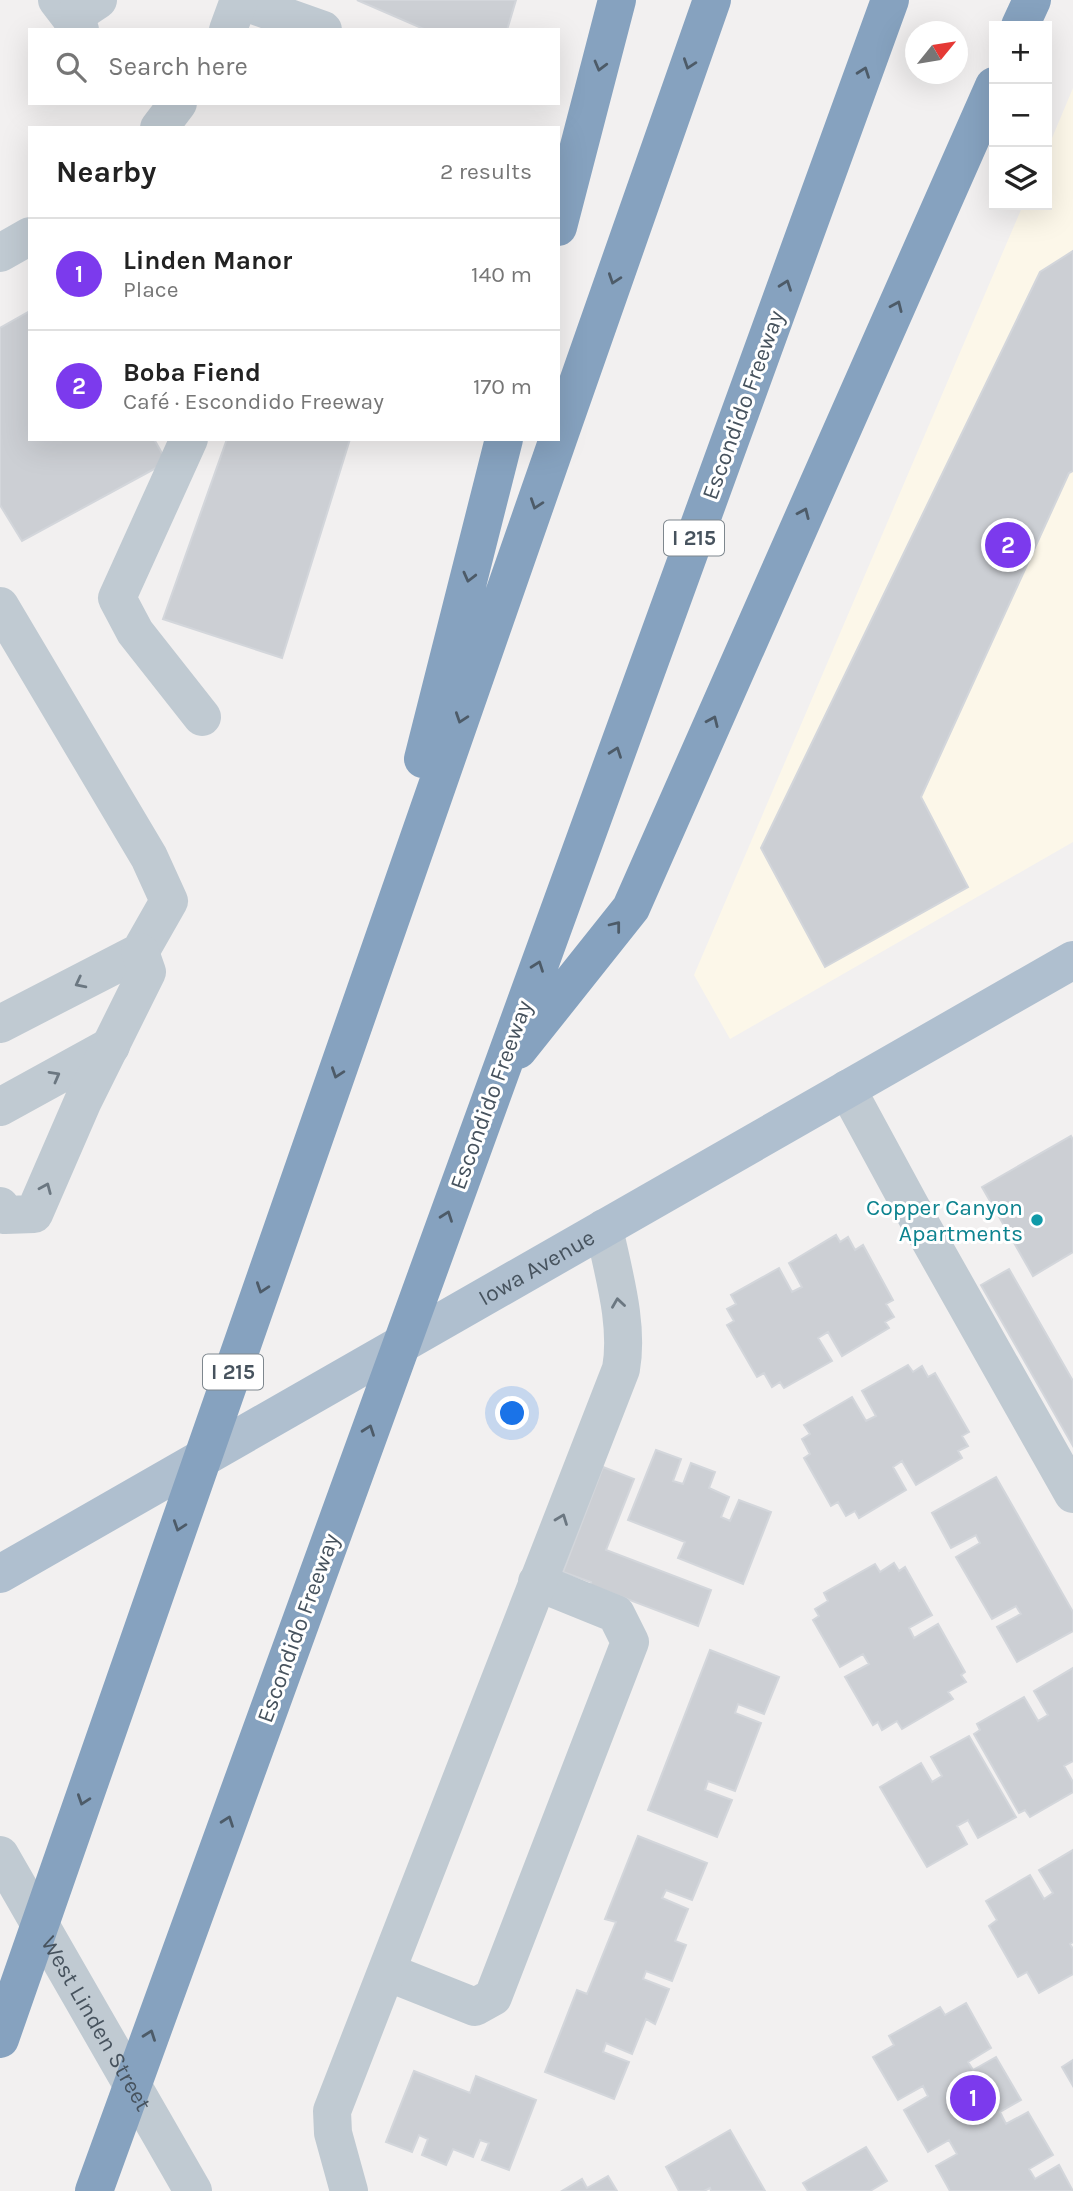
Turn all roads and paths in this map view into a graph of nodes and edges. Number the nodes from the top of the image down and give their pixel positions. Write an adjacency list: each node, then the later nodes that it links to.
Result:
1 (239, 0): 7 (street); 8 (street)
2 (617, 0): 14 (highway, one-way to 14)
3 (712, 0): 17 (highway, I 215, one-way to 17)
4 (890, 0): 28 (highway, Escondido Freeway / I 215, one-way to 4)
5 (1032, 0): 6 (highway)
6 (1022, 21)
7 (229, 28)
8 (317, 28)
9 (989, 97): 28 (highway, one-way to 9)
10 (140, 105): 12 (street)
11 (176, 105): 13 (street)
12 (156, 126)
13 (160, 126)
14 (560, 219)
15 (28, 237): 16 (street)
16 (0, 253)
17 (560, 433)
18 (188, 441): 22 (street)
19 (503, 441): 25 (highway, one-way to 25)
20 (557, 441): 25 (highway, I 215, one-way to 25)
21 (0, 607): 23 (street)
22 (202, 717)
23 (140, 952): 26 (street, one-way to 26); 27 (street)
24 (1073, 960): 29 (main road, Iowa Avenue)
25 (359, 1009): 38 (highway, I 215, one-way to 38)
26 (0, 1024)
27 (111, 1045): 30 (street, one-way to 27); 31 (street, one-way to 27)
28 (497, 1076): 39 (highway, Escondido Freeway / I 215, one-way to 28)
29 (847, 1089): 32 (main road, Iowa Avenue); 33 (street)
30 (0, 1107)
31 (0, 1206)
32 (604, 1228): 34 (main road, Iowa Avenue); 35 (street, one-way to 32)
33 (1073, 1494)
34 (0, 1574)
35 (537, 1582): 37 (street); 37 (street)
36 (0, 1855): 40 (street, West Linden Street)
37 (387, 1972): 41 (street)
38 (0, 2039)
39 (94, 2191)
40 (193, 2191)
41 (349, 2191)

